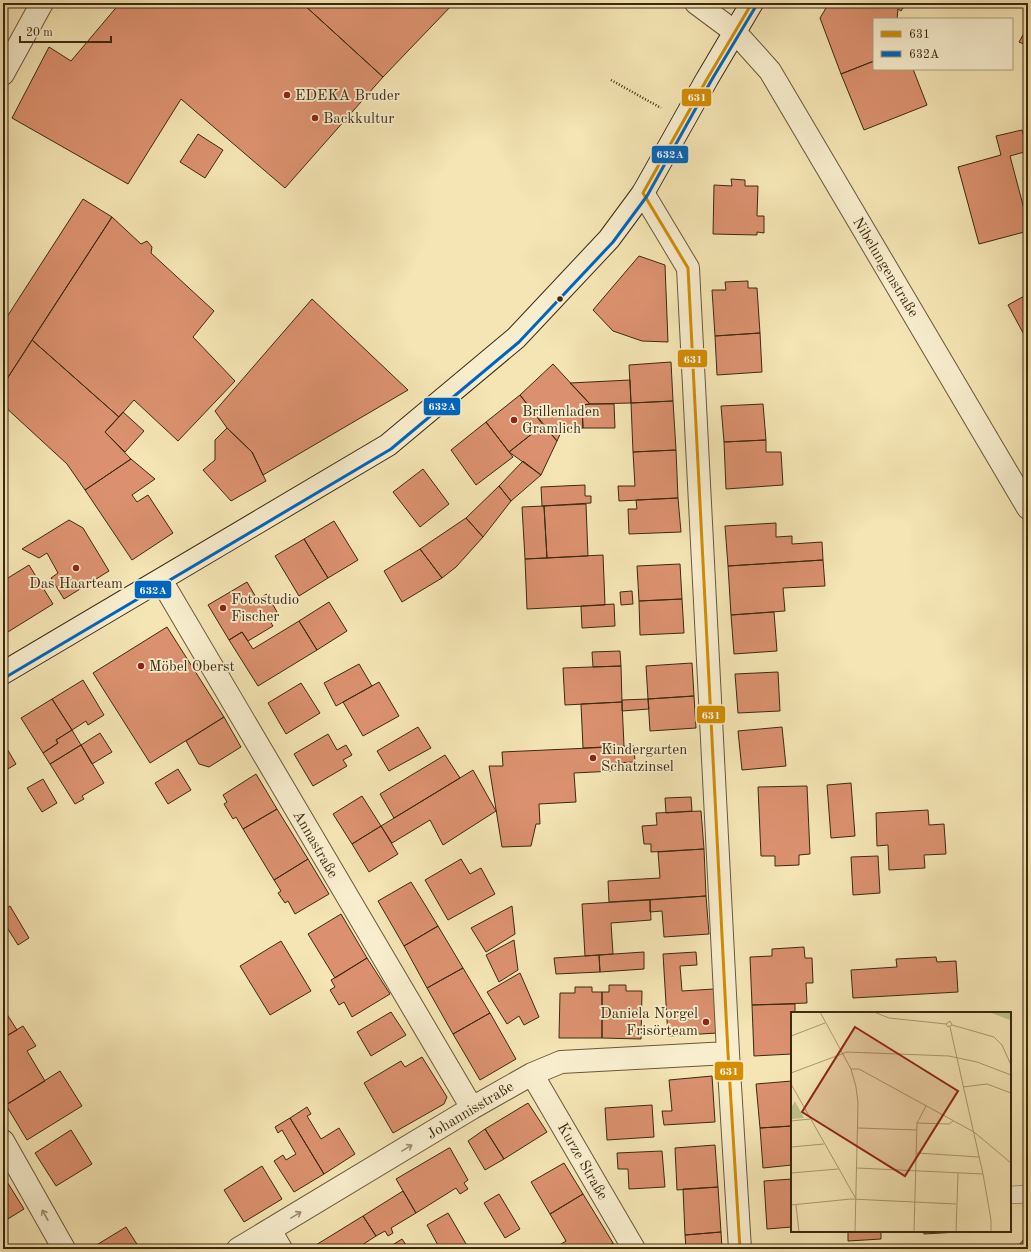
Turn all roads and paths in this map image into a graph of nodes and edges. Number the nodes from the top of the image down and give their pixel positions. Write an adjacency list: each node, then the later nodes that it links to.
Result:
1 (42, 3): 5 (street)
2 (696, 3): 4 (street, Nibelungenstraße)
3 (752, 3): 4 (street)
4 (735, 32): 7 (street); 9 (street, Nibelungenstraße)
5 (3, 74)
6 (611, 80): 7 (path)
7 (684, 120): 8 (street)
8 (643, 193): 10 (street); 12 (street)
9 (1028, 508)
10 (161, 580): 11 (street); 14 (street, Annastraße)
11 (3, 673)
12 (728, 1053): 13 (street, Johannisstraße); 23 (street)
13 (532, 1074): 14 (street, Johannisstraße); 22 (street, Kurze Straße)
14 (472, 1108): 18 (street, Johannisstraße, one-way to 14)
15 (3, 1141): 19 (street, one-way to 15)
16 (1028, 1194): 17 (lane)
17 (1011, 1195)
18 (270, 1230): 20 (street, Johannisstraße); 21 (street)
19 (64, 1249)
20 (238, 1249)
21 (281, 1249)
22 (634, 1249)
23 (740, 1249)

